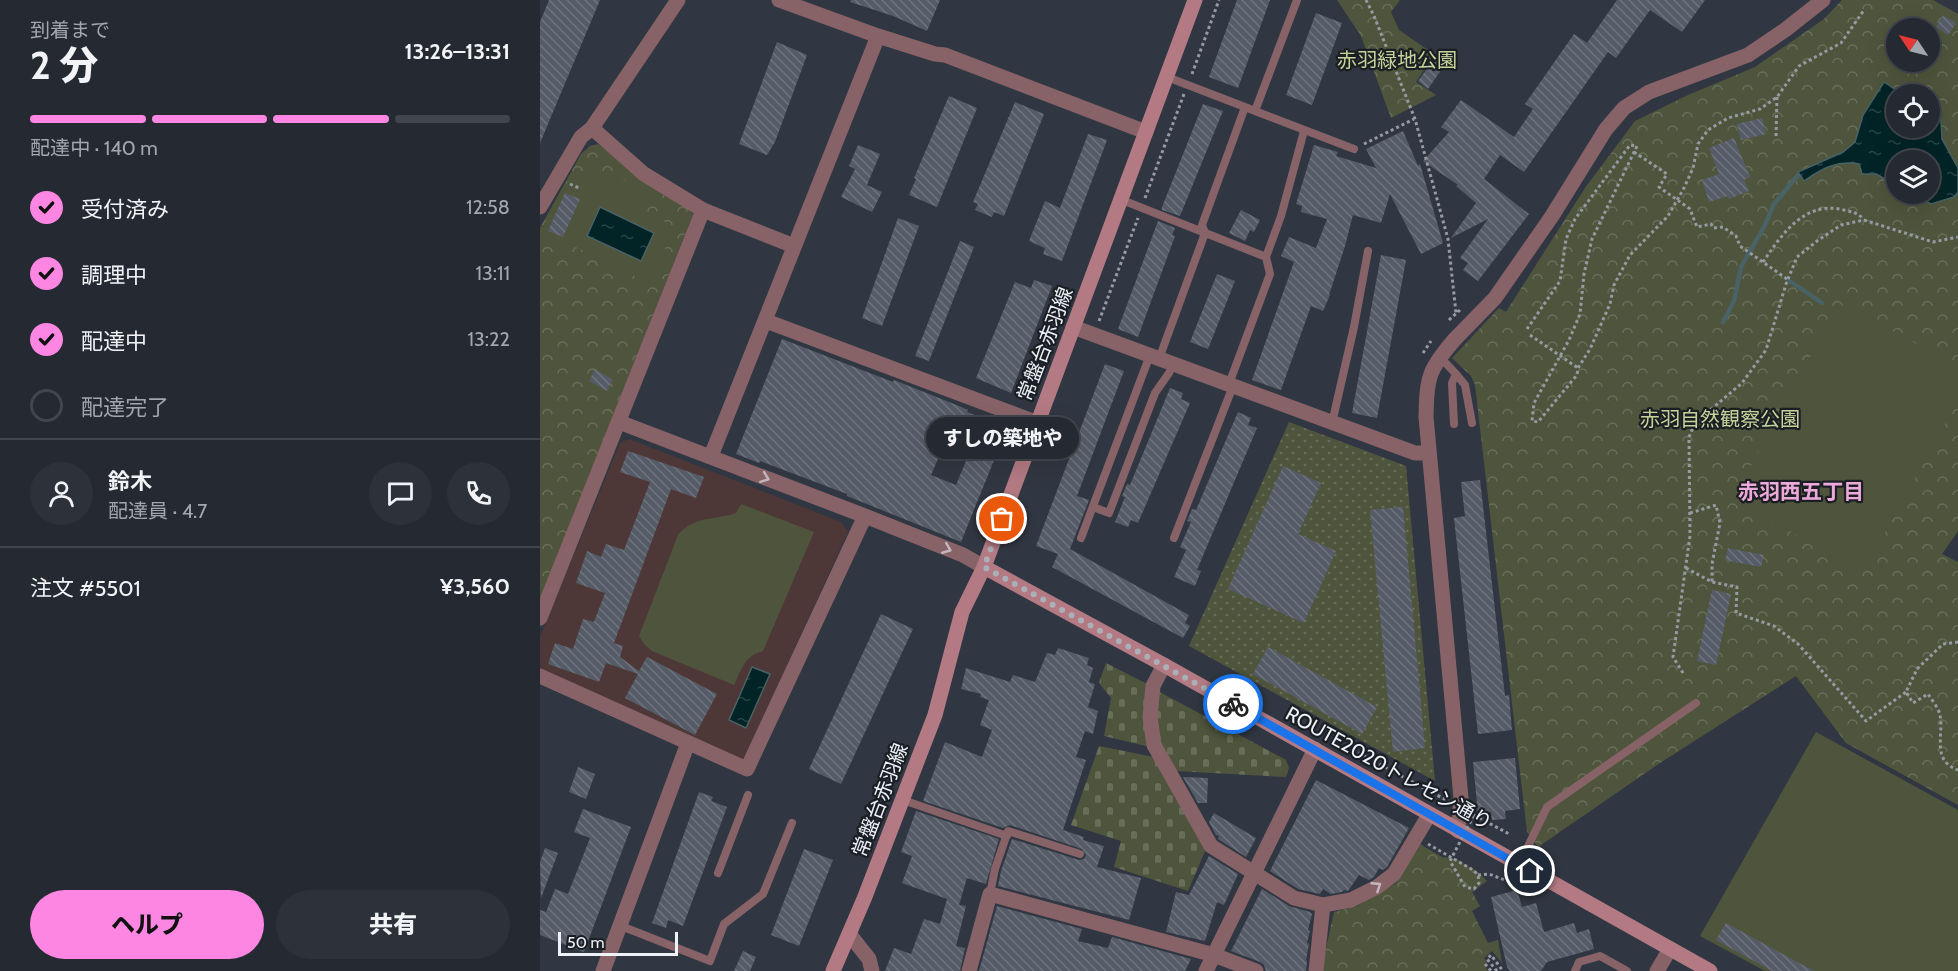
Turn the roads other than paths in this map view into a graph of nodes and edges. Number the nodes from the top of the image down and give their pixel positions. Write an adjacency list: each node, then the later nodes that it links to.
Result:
1 (678, 0): 10 (street)
2 (779, 0): 6 (street)
3 (1195, 0): 7 (main road, 常盤台赤羽線)
4 (1297, 0): 9 (lane)
5 (1823, 0): 23 (street)
6 (878, 36): 12 (street); 18 (street)
7 (1167, 77): 8 (lane); 12 (main road, 常盤台赤羽線)
8 (1245, 107): 9 (lane); 17 (lane)
9 (1255, 111): 11 (lane)
10 (592, 128): 15 (street); 16 (street)
11 (1304, 131): 13 (lane); 20 (lane)
12 (1146, 132): 14 (main road, 常盤台赤羽線)
13 (1354, 149)
14 (1122, 200): 17 (lane); 22 (main road, 常盤台赤羽線)
15 (540, 207)
16 (703, 210): 18 (street); 27 (street)
17 (1205, 233): 20 (lane); 24 (lane)
18 (794, 246): 21 (street)
19 (1368, 251): 29 (lane)
20 (1266, 257): 26 (lane)
21 (766, 321): 28 (street); 33 (street)
22 (1073, 327): 24 (street); 28 (main road, 常盤台赤羽線)
23 (1439, 356): 25 (lane); 32 (street)
24 (1161, 359): 26 (street); 34 (lane); 34 (lane)
25 (1456, 374): 30 (lane); 31 (lane)
26 (1231, 385): 29 (street); 37 (lane)
27 (620, 422): 33 (street); 39 (street)
28 (1038, 423): 38 (main road, 常盤台赤羽線)
29 (1332, 423): 32 (street)
30 (1472, 423)
31 (1454, 424)
32 (1429, 453): 49 (street)
33 (711, 456): 35 (street, one-way to 35)
34 (1093, 507): 36 (lane)
35 (865, 516): 38 (street, one-way to 38); 43 (street)
36 (1081, 538)
37 (1174, 538)
38 (984, 567): 40 (main road, ROUTE2020トレセン通り); 46 (main road, 常盤台赤羽線)
39 (540, 618)
40 (1164, 665): 44 (main road, ROUTE2020トレセン通り); 54 (street)
41 (540, 676): 43 (street)
42 (1696, 703): 52 (lane)
43 (688, 743): 57 (street)
44 (1315, 749): 47 (main road, ROUTE2020トレセン通り); 54 (street)
45 (748, 795): 53 (lane)
46 (903, 800): 50 (lane); 58 (main road, 常盤台赤羽線)
47 (1429, 815): 49 (main road, ROUTE2020トレセン通り); 56 (street, one-way to 47)
48 (792, 823): 57 (lane)
49 (1458, 831): 52 (main road, ROUTE2020トレセン通り)
50 (1006, 836): 51 (lane); 55 (lane)
51 (1080, 854)
52 (1519, 865): 59 (main road, ROUTE2020トレセン通り)
53 (718, 873)
54 (1254, 874): 56 (street); 60 (street)
55 (990, 894): 60 (street); 64 (street)
56 (1323, 905): 67 (street)
57 (621, 926): 61 (street)
58 (849, 935): 62 (main road, 常盤台赤羽線); 63 (street)
59 (1670, 949): 70 (street); 71 (main road, ROUTE2020トレセン通り)
60 (1214, 955): 65 (street); 66 (street)
61 (603, 971)
62 (833, 971)
63 (872, 971)
64 (969, 971)
65 (1206, 971)
66 (1256, 971)
67 (1316, 971)
68 (1575, 971): 69 (lane)
69 (1627, 971)
70 (1657, 971)
71 (1710, 971)

